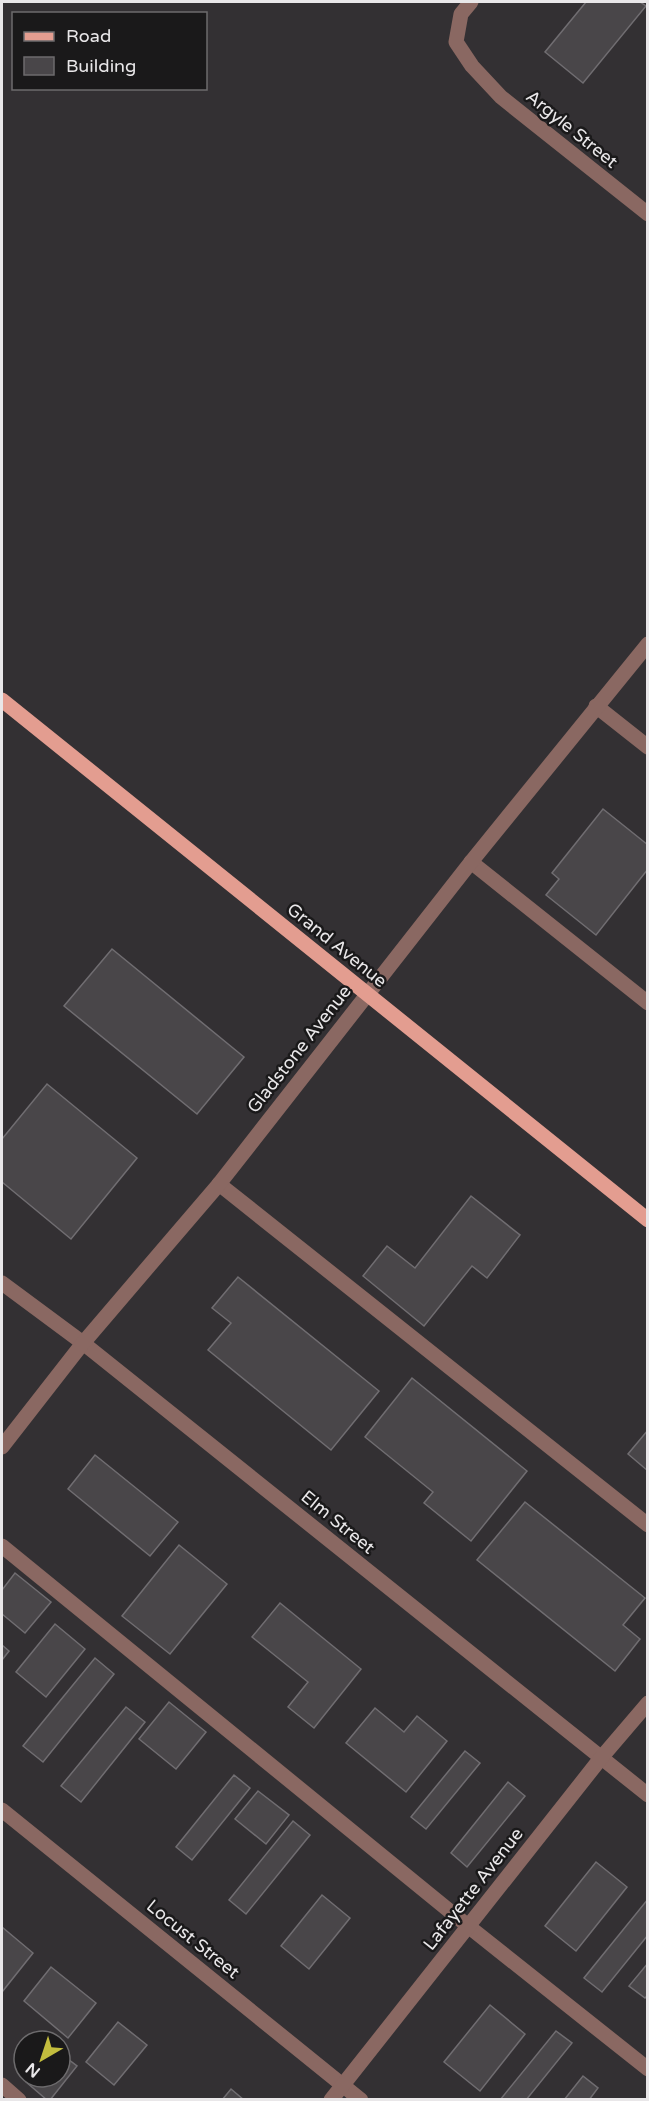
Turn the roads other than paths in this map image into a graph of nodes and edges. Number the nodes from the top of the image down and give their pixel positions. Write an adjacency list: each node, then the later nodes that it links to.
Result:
1 (471, 2): 2 (street, Argyle Street)
2 (648, 214)
3 (648, 644): 5 (street, Gladstone Avenue)
4 (2, 700): 8 (main road, Grand Avenue)
5 (596, 706): 6 (street); 7 (street, Gladstone Avenue)
6 (648, 747)
7 (471, 862): 8 (street, Gladstone Avenue); 9 (street)
8 (366, 994): 10 (street, Gladstone Avenue); 11 (main road, Grand Avenue)
9 (648, 1003)
10 (219, 1184): 13 (street, Gladstone Avenue); 15 (street)
11 (648, 1220)
12 (2, 1283): 13 (street, Elm Street)
13 (83, 1343): 14 (street, Gladstone Avenue); 18 (street, Elm Street)
14 (2, 1448)
15 (648, 1526)
16 (2, 1546): 21 (street)
17 (648, 1703): 18 (street, Lafayette Avenue)
18 (601, 1758): 19 (street, Elm Street); 21 (street, Lafayette Avenue)
19 (648, 1795)
20 (2, 1810): 24 (street, Locust Street)
21 (468, 1926): 22 (street); 24 (street, Lafayette Avenue)
22 (648, 2069)
23 (2, 2085): 25 (street)
24 (343, 2085): 26 (street, Lafayette Avenue); 27 (street, Locust Street)
25 (19, 2100)
26 (331, 2100)
27 (360, 2100)

